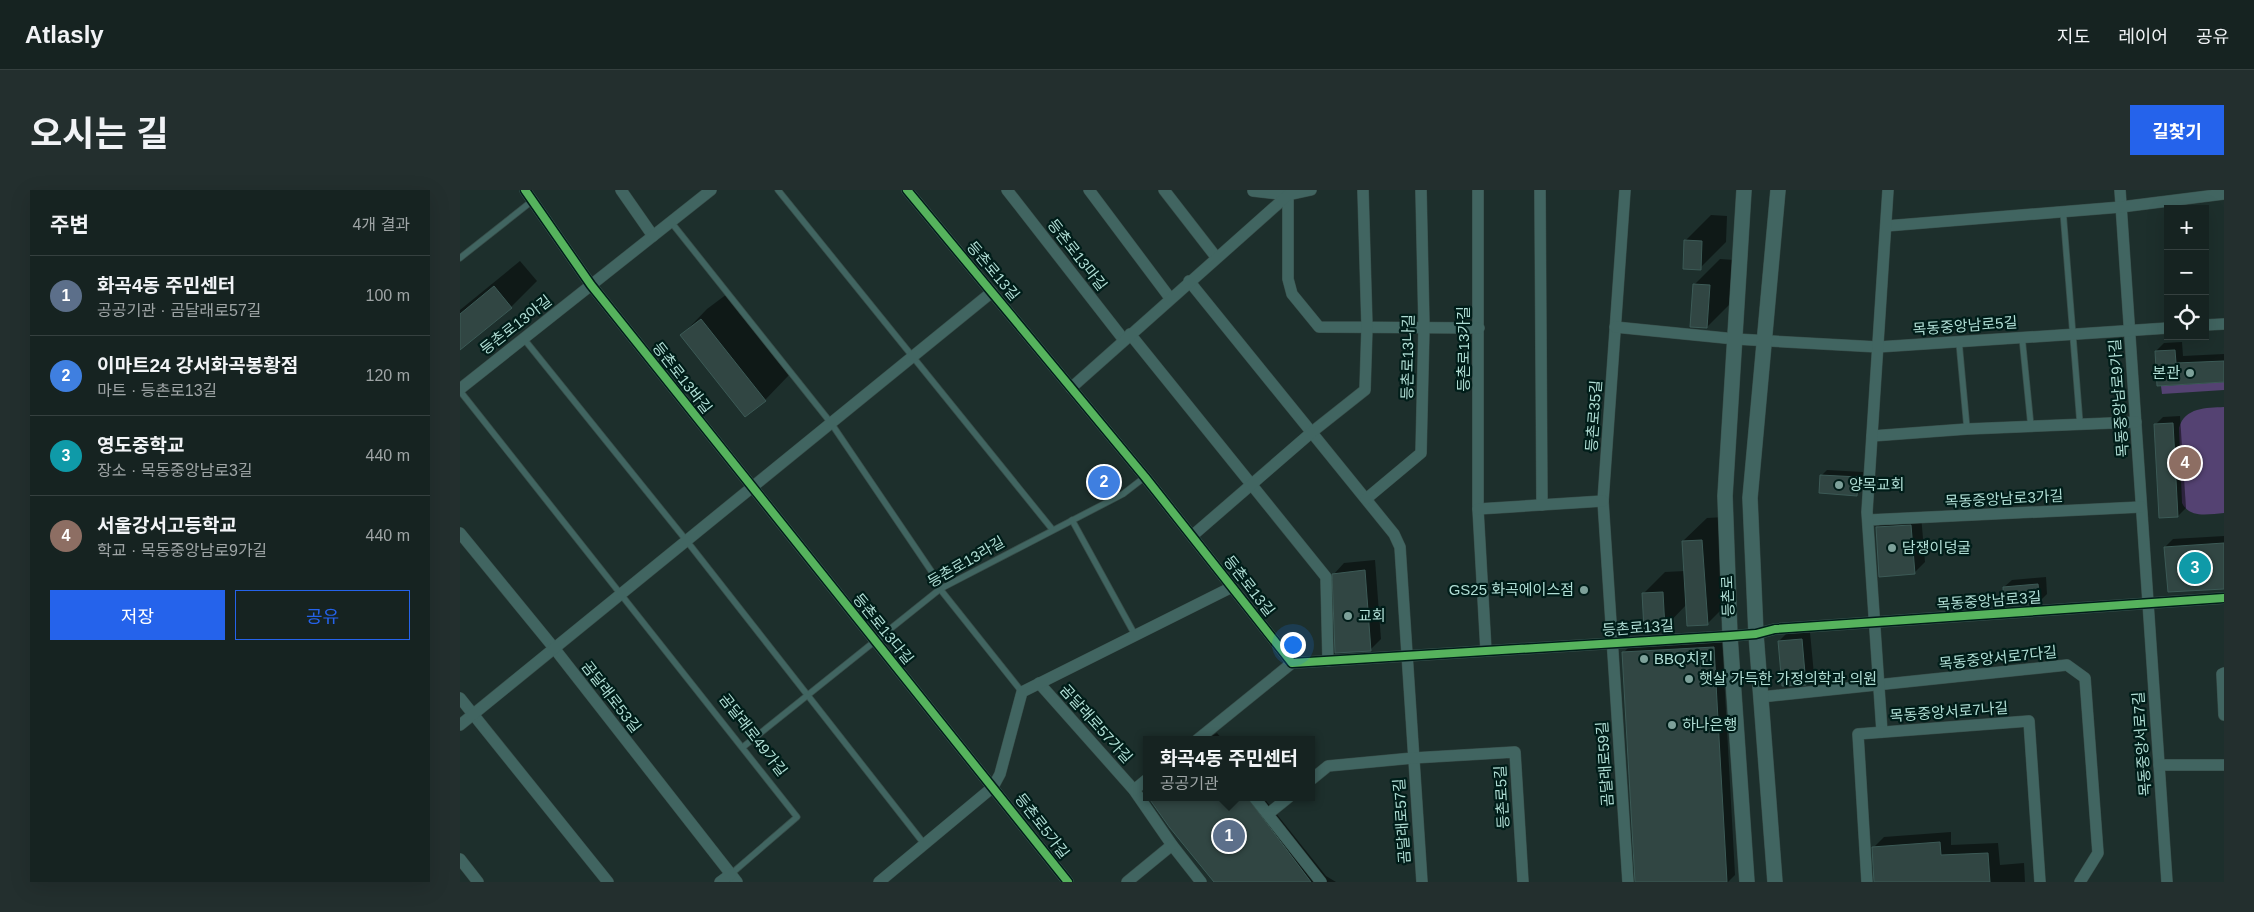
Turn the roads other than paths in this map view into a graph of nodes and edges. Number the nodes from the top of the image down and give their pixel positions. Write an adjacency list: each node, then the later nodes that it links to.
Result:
1 (525, 190): 22 (street)
2 (621, 190): 29 (street)
3 (711, 190): 27 (street, 등촌로13아길)
4 (778, 190): 52 (lane)
5 (907, 190): 34 (street, 등촌로13길)
6 (1007, 190): 45 (street, 등촌로13마길)
7 (1089, 190): 35 (street)
8 (1164, 190): 31 (street)
9 (1311, 190): 21 (street)
10 (1363, 190): 38 (street)
11 (1421, 190): 39 (street, 등촌로13나길)
12 (1478, 190): 41 (street, 등촌로13가길)
13 (1540, 190): 67 (street)
14 (1624, 190): 40 (street, 등촌로35길)
15 (1744, 190): 48 (main road, 등촌로)
16 (1778, 190): 49 (main road, 등촌로)
17 (1888, 190): 28 (street)
18 (2120, 190): 25 (street, 목동중앙남로9가길)
19 (1253, 191): 21 (street)
20 (2224, 194): 24 (street)
21 (1288, 195): 31 (street); 38 (street)
22 (532, 201): 30 (lane); 33 (street)
23 (2164, 205): 25 (street)
24 (2169, 205)
25 (2121, 207): 26 (street); 43 (street, 목동중앙남로9가길)
26 (2063, 211): 28 (street); 44 (lane)
27 (671, 222): 29 (street, 등촌로13아길); 56 (lane)
28 (1886, 226): 51 (street)
29 (653, 236): 33 (street, 등촌로13아길)
30 (460, 258)
31 (1216, 258): 32 (street)
32 (1189, 281): 35 (street); 60 (street)
33 (591, 285): 47 (street, 등촌로13아길); 64 (street, 등촌로13바길)
34 (992, 292): 52 (street); 53 (street, 등촌로13길)
35 (1170, 298): 45 (street)
36 (2224, 324): 37 (street)
37 (2209, 325)
38 (1367, 327): 39 (street); 60 (street)
39 (1424, 327): 41 (street); 65 (street, 등촌로13나길)
40 (1615, 327): 48 (street); 66 (street, 등촌로35길)
41 (1479, 328): 69 (street, 등촌로13가길)
42 (2164, 328): 43 (street, 목동중앙남로5길)
43 (2129, 330): 44 (street, 목동중앙남로5길); 55 (street, 목동중앙남로9가길)
44 (2072, 334): 46 (street, 목동중앙남로5길); 57 (lane)
45 (1127, 337): 53 (street); 63 (street)
46 (2022, 337): 50 (street, 목동중앙남로5길); 58 (lane)
47 (524, 339): 54 (street, 등촌로13아길); 75 (lane)
48 (1735, 339): 49 (street); 84 (main road, 등촌로)
49 (1764, 341): 51 (street, 목동중앙남로5길); 82 (main road, 등촌로)
50 (1959, 342): 51 (street, 목동중앙남로5길); 59 (lane)
51 (1878, 347): 61 (street)
52 (912, 356): 56 (street); 72 (lane)
53 (1071, 388): 62 (street, 등촌로13길)
54 (460, 390): 78 (lane)
55 (2136, 422): 57 (street); 68 (street, 목동중앙남로9가길)
56 (831, 423): 64 (street); 77 (lane)
57 (2080, 424): 58 (street)
58 (2031, 428): 59 (street)
59 (1967, 429): 61 (street)
60 (1312, 432): 63 (street); 65 (street)
61 (1872, 436): 71 (street)
62 (1145, 477): 70 (lane, 등촌로13라길); 74 (street, 등촌로13길)
63 (1252, 485): 74 (street); 90 (street)
64 (752, 487): 75 (street); 85 (street, 등촌로13다길)
65 (1366, 500): 89 (street)
66 (1602, 501): 67 (street); 86 (street, 등촌로35길)
67 (1542, 505): 69 (street)
68 (2141, 507): 71 (street, 목동중앙남로3가길); 80 (street, 목동중앙남로9가길)
69 (1478, 509): 88 (street, 등촌로13가길)
70 (1072, 520): 72 (lane, 등촌로13라길); 83 (lane)
71 (1868, 520): 81 (street)
72 (1052, 529): 77 (lane, 등촌로13라길)
73 (460, 533): 87 (street, 곰달래로53길)
74 (1192, 536): 76 (street, 등촌로13길)
75 (686, 540): 78 (street); 96 (lane)
76 (1232, 588): 83 (street); 91 (street, 등촌로13길)
77 (940, 589): 85 (lane, 등촌로13라길); 95 (lane)
78 (621, 593): 87 (street); 104 (lane, 곰달래로49가길)
79 (2224, 598): 80 (street, 목동중앙남로3길)
80 (2148, 603): 81 (street, 목동중앙남로3길); 106 (street, 목동중앙서로7길)
81 (1873, 622): 82 (street, 목동중앙남로3길); 94 (street)
82 (1756, 634): 84 (street, 등촌로13길); 97 (main road, 등촌로)
83 (1135, 635): 93 (street)
84 (1730, 636): 86 (street, 등촌로13길); 130 (main road, 등촌로)
85 (874, 641): 96 (lane, 등촌로13라길); 110 (street, 등촌로13다길)
86 (1612, 643): 88 (street, 등촌로13길); 129 (street, 곰달래로59길)
87 (554, 648): 99 (street); 118 (street, 곰달래로53길)
88 (1486, 651): 89 (street, 등촌로13길)
89 (1407, 656): 90 (street, 등촌로13길); 105 (street, 곰달래로57길)
90 (1328, 661): 91 (street, 등촌로13길)
91 (1292, 663): 103 (street)
92 (2224, 673): 100 (street)
93 (1039, 682): 95 (street); 111 (street, 곰달래로57가길)
94 (1878, 686): 97 (street, 목동중앙서로7다길); 102 (street); 134 (street, 목동중앙서로7다길)
95 (1022, 692): 110 (street)
96 (806, 695): 104 (lane, 등촌로13라길); 115 (lane)
97 (1761, 697): 131 (main road, 등촌로)
98 (460, 698): 99 (street)
99 (473, 714): 101 (street); 120 (street)
100 (2224, 715)
101 (460, 724)
102 (1882, 732): 132 (street, 목동중앙서로7나길); 133 (street, 목동중앙서로7나길)
103 (1205, 736)
104 (743, 747): 118 (lane, 곰달래로49가길)
105 (1413, 758): 108 (street, 곰달래로57길); 127 (street, 곰달래로57길); 128 (street, 등촌로5길)
106 (2159, 765): 107 (street); 135 (street, 목동중앙서로7길)
107 (2224, 765)
108 (1315, 777)
109 (1143, 782): 111 (street)
110 (993, 787): 115 (street); 123 (street, 등촌로5가길)
111 (1134, 790): 116 (street, 곰달래로57가길)
112 (1257, 801): 114 (street)
113 (1284, 801): 114 (street)
114 (1268, 814): 126 (street)
115 (925, 844): 122 (street)
116 (1172, 845): 124 (street); 125 (street, 곰달래로57가길)
117 (460, 859): 119 (street)
118 (734, 878): 121 (street, 곰달래로49가길)
119 (478, 882)
120 (608, 882)
121 (720, 882)
122 (879, 882)
123 (1068, 882)
124 (1127, 882)
125 (1201, 882)
126 (1321, 882)
127 (1422, 882)
128 (1523, 882)
129 (1628, 882)
130 (1747, 882)
131 (1775, 882)
132 (1868, 882)
133 (2040, 882)
134 (2080, 882)
135 (2167, 882)

